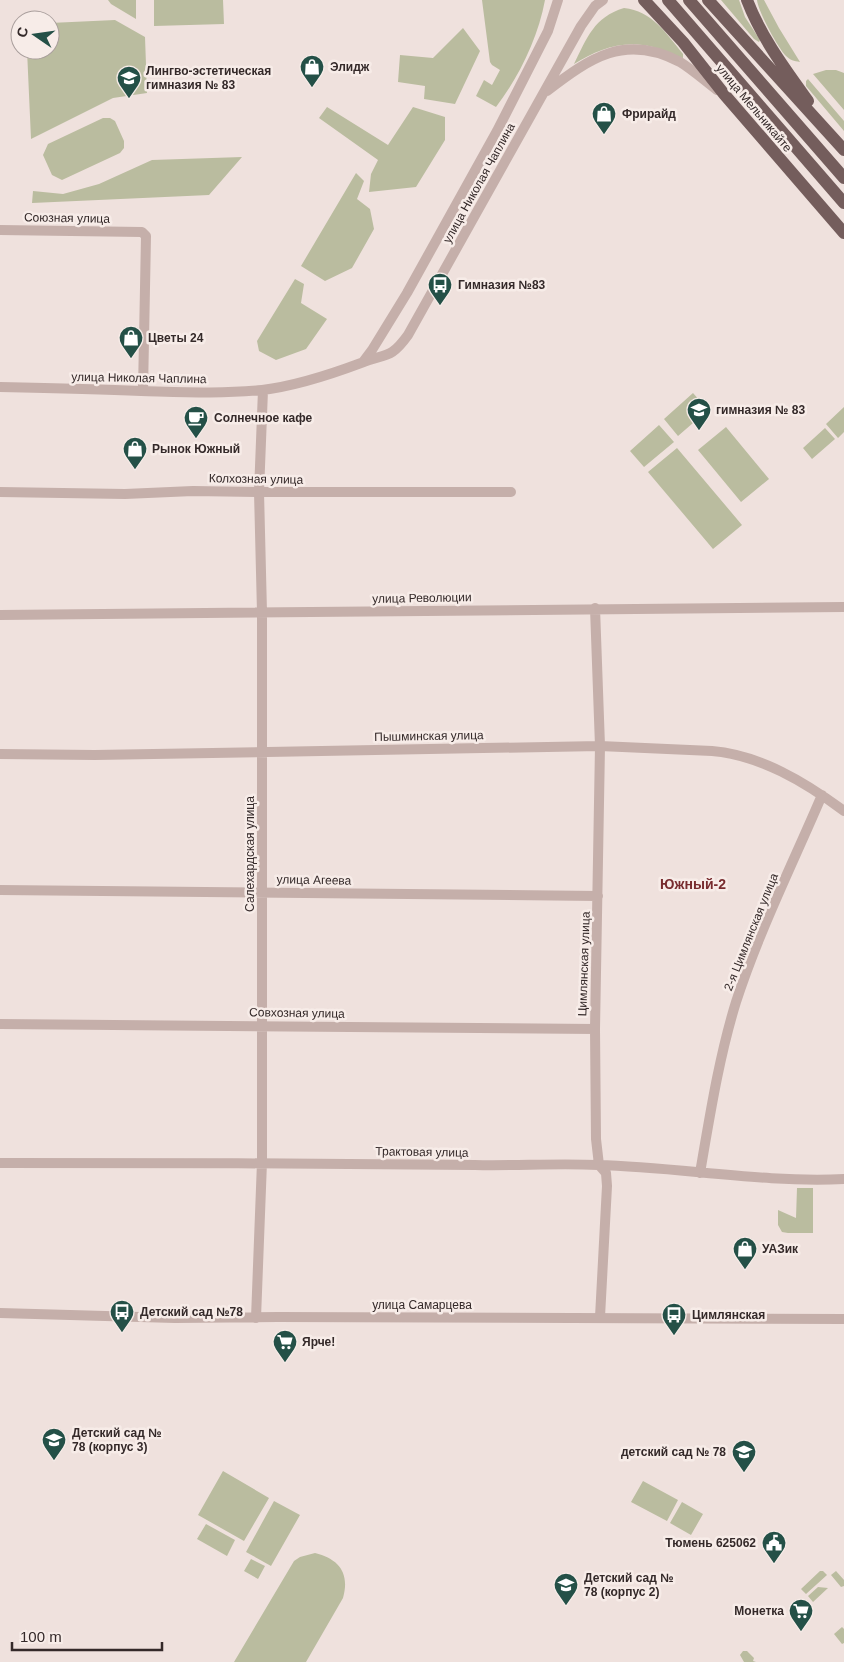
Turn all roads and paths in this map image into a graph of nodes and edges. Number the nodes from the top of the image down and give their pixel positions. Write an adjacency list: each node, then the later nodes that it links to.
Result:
1 (558, 0): 15 (street, улица Николая Чаплина)
2 (603, 0): 9 (street, улица Николая Чаплина)
3 (644, 0): 8 (main road, улица Мельникайте)
4 (668, 0): 12 (main road)
5 (689, 0): 11 (main road)
6 (708, 0): 10 (main road)
7 (747, 0): 10 (main road)
8 (724, 94): 9 (street); 14 (main road, улица Мельникайте)
9 (542, 95): 15 (street, улица Николая Чаплина)
10 (841, 147)
11 (844, 178)
12 (844, 203)
13 (0, 230): 18 (street, Союзная улица)
14 (844, 233)
15 (364, 362): 17 (street, улица Николая Чаплина)
16 (0, 387): 18 (street, улица Николая Чаплина)
17 (264, 390): 18 (street, улица Николая Чаплина); 20 (street, Салехардская улица)
18 (144, 391)
19 (0, 492): 20 (street, Колхозная улица)
20 (259, 492): 21 (street, Колхозная улица); 24 (street, Салехардская улица)
21 (511, 492)
22 (844, 607): 23 (street, улица Революции)
23 (595, 608): 24 (street, улица Революции); 26 (street, Цимлянская улица)
24 (262, 612): 25 (street, улица Революции); 27 (street, Салехардская улица)
25 (0, 614)
26 (600, 746): 27 (street, Пышминская улица); 29 (street, Пышминская улица); 33 (street, Цимлянская улица)
27 (262, 752): 28 (street, Пышминская улица); 32 (street, Салехардская улица)
28 (0, 754)
29 (822, 795): 30 (street, Пышминская улица); 40 (street, 2-я Цимлянская улица)
30 (844, 811)
31 (0, 890): 32 (street, улица Агеева)
32 (262, 892): 33 (street, улица Агеева); 35 (street, Салехардская улица)
33 (598, 896): 36 (street, Цимлянская улица)
34 (0, 1024): 35 (street, Совхозная улица)
35 (261, 1025): 36 (street, Совхозная улица); 37 (street, Салехардская улица)
36 (594, 1029): 39 (street, Цимлянская улица)
37 (262, 1162): 38 (street, Трактовая улица); 39 (street, Трактовая улица); 44 (street, Салехардская улица)
38 (0, 1163)
39 (599, 1165): 40 (street, Трактовая улица); 43 (street, Цимлянская улица)
40 (700, 1173): 41 (street, Трактовая улица)
41 (844, 1179)
42 (0, 1313): 44 (street, улица Самарцева)
43 (600, 1317): 44 (street, улица Самарцева); 45 (street, улица Самарцева)
44 (256, 1318)
45 (844, 1319)

